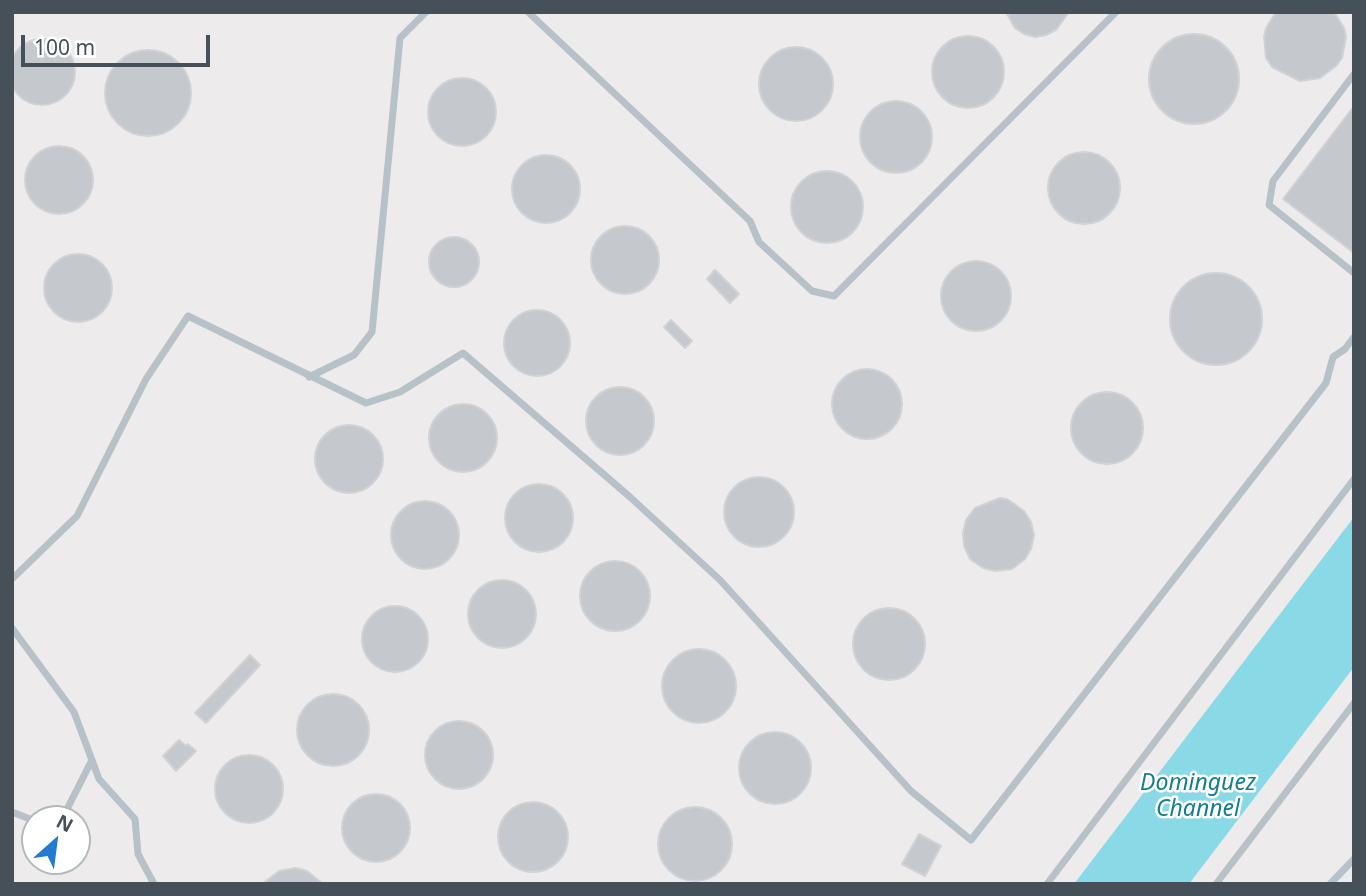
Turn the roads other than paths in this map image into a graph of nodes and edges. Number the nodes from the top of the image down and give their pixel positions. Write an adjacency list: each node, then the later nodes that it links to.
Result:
1 (426, 12): 7 (lane)
2 (528, 12): 3 (lane)
3 (1116, 12)
4 (1354, 74): 5 (lane)
5 (1354, 273)
6 (1354, 337): 7 (lane)
7 (309, 377): 9 (lane)
8 (1354, 480): 17 (lane)
9 (12, 579)
10 (12, 628): 12 (lane)
11 (1354, 703): 18 (lane)
12 (92, 760): 13 (lane); 16 (lane)
13 (69, 805)
14 (1354, 859): 15 (lane)
15 (1332, 883)
16 (155, 884)
17 (1048, 884)
18 (1216, 884)

